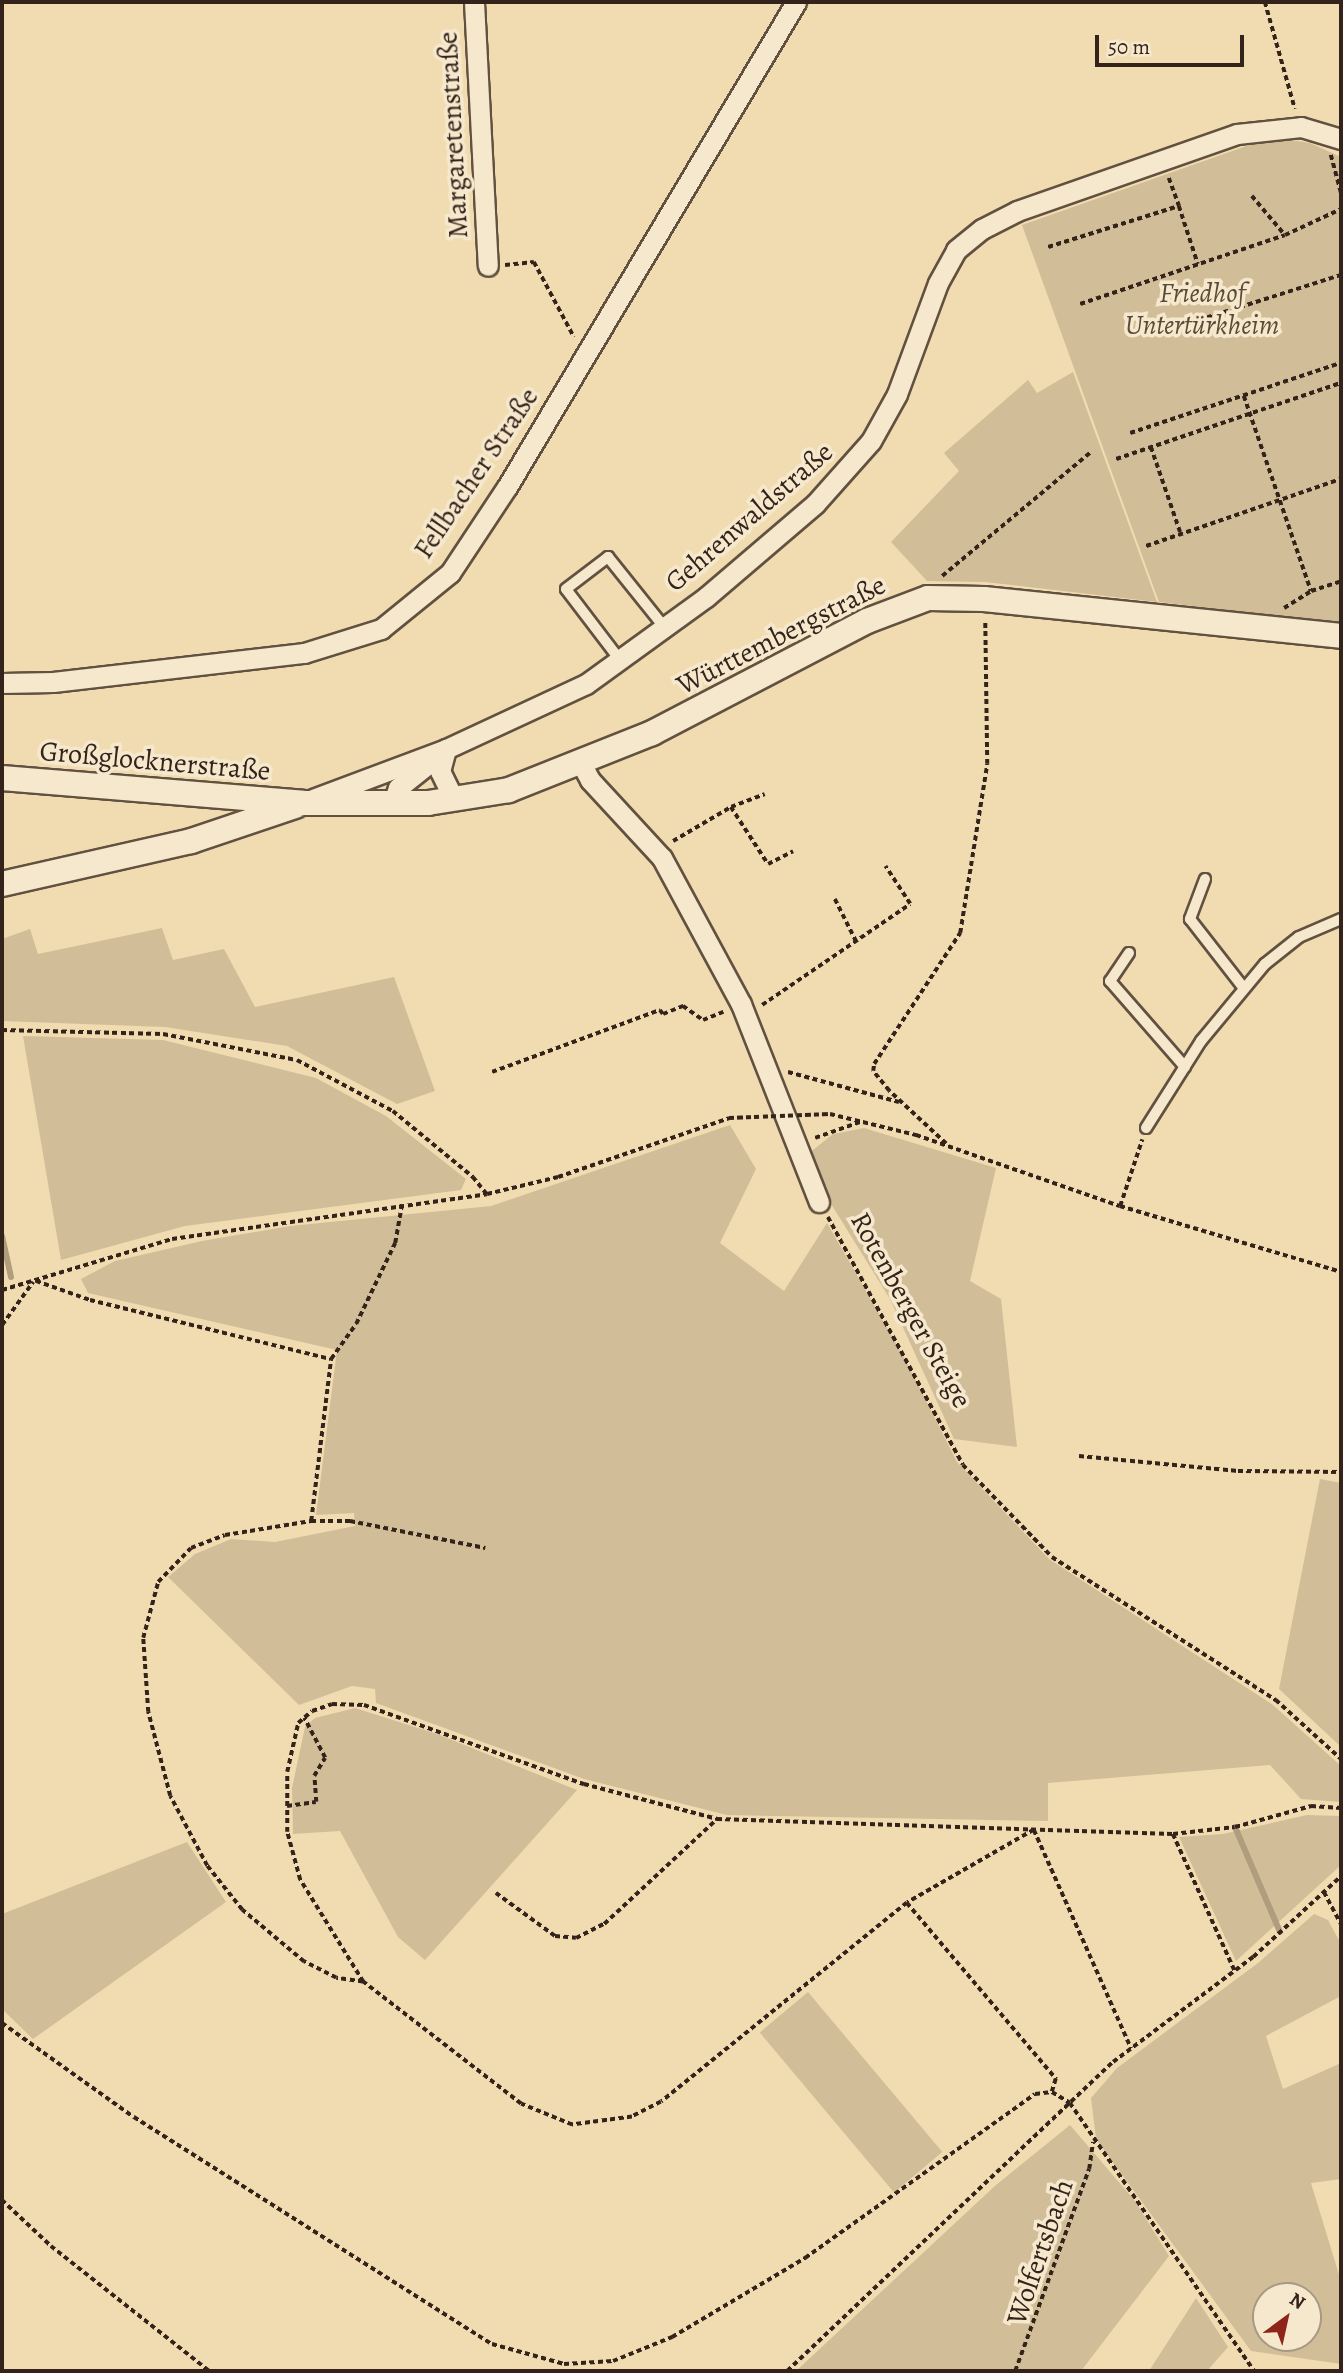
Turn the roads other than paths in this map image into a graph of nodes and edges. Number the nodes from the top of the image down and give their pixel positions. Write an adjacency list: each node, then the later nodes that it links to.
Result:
1 (474, 2): 4 (street, Margaretenstraße)
2 (796, 2): 8 (street, Fellbacher Straße)
3 (1338, 137): 5 (street, Gehrenwaldstraße)
4 (488, 266)
5 (664, 627): 7 (street, Gehrenwaldstraße); 7 (lane)
6 (1341, 636): 10 (street, Württembergstraße)
7 (620, 660): 9 (street, Gehrenwaldstraße)
8 (2, 683)
9 (446, 749): 13 (street); 14 (street, Gehrenwaldstraße); 15 (street, Gehrenwaldstraße)
10 (582, 763): 13 (street, Württembergstraße); 24 (street, Rotenberger Steige)
11 (2, 778): 12 (street, Großglocknerstraße)
12 (197, 793): 14 (street, Großglocknerstraße); 16 (street)
13 (454, 800): 15 (street, Württembergstraße)
14 (303, 803): 15 (street, Württembergstraße); 16 (street)
15 (393, 803)
16 (191, 841): 18 (street)
17 (1205, 879): 21 (lane)
18 (2, 884)
19 (1341, 919): 21 (lane)
20 (1129, 953): 22 (lane)
21 (1243, 988): 22 (lane)
22 (1185, 1067): 23 (lane)
23 (1146, 1128)
24 (819, 1202)

